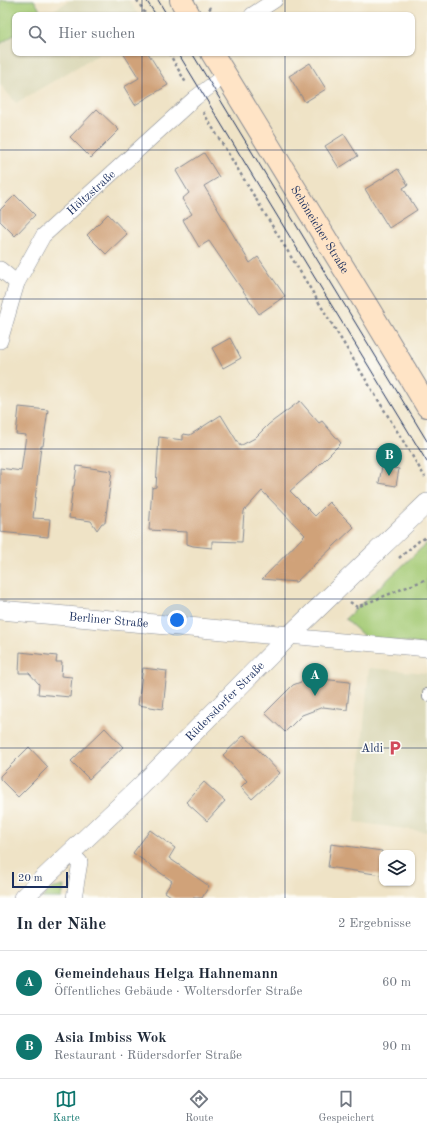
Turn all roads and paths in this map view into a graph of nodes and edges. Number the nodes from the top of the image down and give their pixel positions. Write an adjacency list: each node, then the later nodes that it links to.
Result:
1 (137, 0): 4 (path)
2 (181, 0): 5 (main road)
3 (275, 0): 6 (street)
4 (144, 12)
5 (187, 12)
6 (257, 12)
7 (171, 56): 10 (path)
8 (214, 56): 9 (main road, Schöneicher Straße)
9 (225, 75): 10 (street, Höltzstraße); 14 (main road, Schöneicher Straße)
10 (195, 98): 12 (street, Höltzstraße); 15 (path)
11 (0, 269): 12 (street)
12 (17, 283): 13 (street, Höltzstraße)
13 (0, 341)
14 (427, 406)
15 (425, 477)
16 (427, 504): 20 (street, Rüdersdorfer Straße)
17 (427, 579): 18 (path)
18 (350, 602)
19 (0, 610): 20 (street, Berliner Straße)
20 (289, 636): 21 (street); 24 (street, Rüdersdorfer Straße)
21 (427, 649)
22 (427, 693): 23 (lane)
23 (427, 697)
24 (71, 853): 25 (street, Rüdersdorfer Straße); 26 (street)
25 (23, 898)
26 (74, 898)

